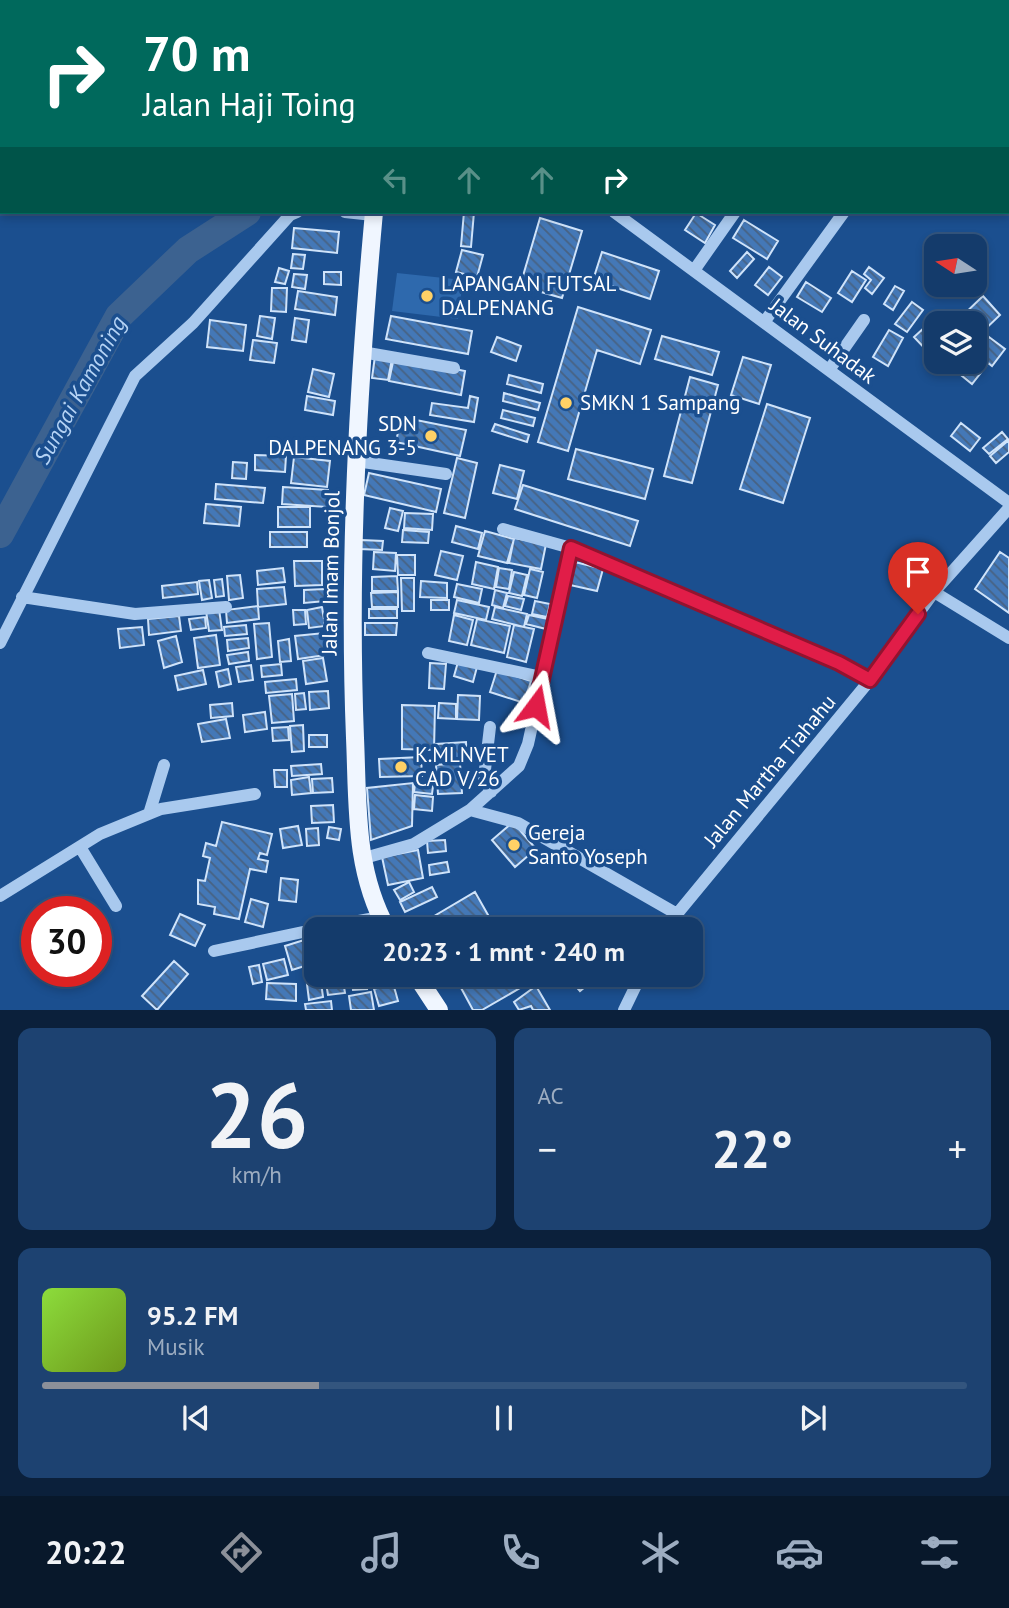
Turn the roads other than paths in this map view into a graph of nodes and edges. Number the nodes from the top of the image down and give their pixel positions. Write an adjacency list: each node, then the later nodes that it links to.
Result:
1 (292, 214): 19 (street)
2 (373, 214): 9 (main road, Jalan Imam Bonjol)
3 (617, 214): 6 (street, Jalan Suhadak)
4 (734, 214): 6 (street)
5 (843, 214): 8 (street)
6 (695, 269): 8 (street, Jalan Suhadak)
7 (864, 320): 11 (street)
8 (765, 321): 11 (street, Jalan Suhadak)
9 (362, 352): 10 (street); 12 (main road, Jalan Imam Bonjol)
10 (454, 368)
11 (829, 370): 14 (street, Jalan Suhadak)
12 (356, 461): 13 (street); 33 (main road, Jalan Imam Bonjol)
13 (446, 474)
14 (1009, 503)
15 (1009, 508): 18 (street, Jalan Martha Tiahahu)
16 (503, 529): 17 (street)
17 (571, 548): 24 (street); 25 (street)
18 (934, 592): 21 (street); 25 (street, Jalan Martha Tiahahu)
19 (22, 597): 20 (street); 22 (street)
20 (226, 607)
21 (1009, 638)
22 (0, 643)
23 (428, 653): 24 (street)
24 (542, 677): 28 (street)
25 (870, 680): 36 (street, Jalan Martha Tiahahu)
26 (490, 727): 28 (street)
27 (164, 765): 31 (street)
28 (491, 792): 30 (street)
29 (255, 794): 31 (street)
30 (470, 810): 33 (street); 36 (street)
31 (149, 814): 32 (street)
32 (80, 846): 34 (street); 35 (street)
33 (361, 859): 37 (main road, Jalan Imam Bonjol)
34 (0, 897)
35 (116, 906)
36 (677, 914): 38 (street, Jalan Martha Tiahahu)
37 (382, 917)
38 (675, 917)
39 (304, 932): 40 (street)
40 (214, 951)
41 (424, 987): 43 (main road)
42 (635, 987): 44 (street)
43 (439, 1010)
44 (624, 1010)

